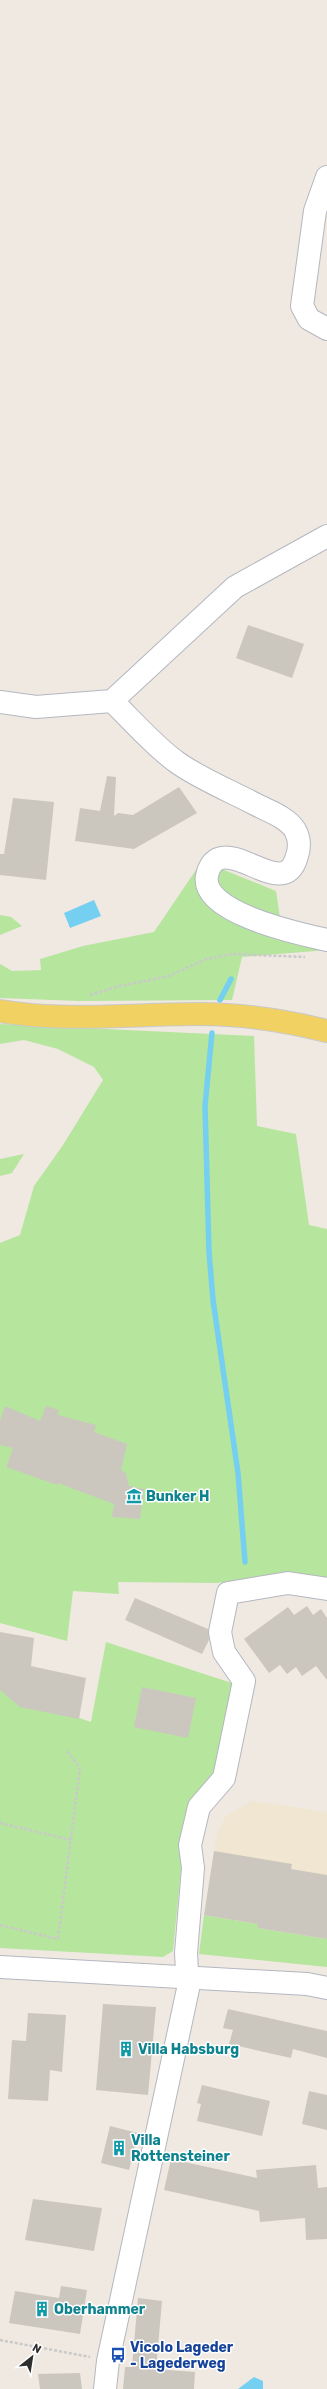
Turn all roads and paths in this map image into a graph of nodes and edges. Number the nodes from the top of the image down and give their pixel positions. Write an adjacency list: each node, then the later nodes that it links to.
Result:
1 (327, 177): 2 (street)
2 (327, 329)
3 (327, 536): 4 (street)
4 (112, 701): 5 (street); 6 (street)
5 (0, 702)
6 (327, 940)
7 (311, 957): 8 (path)
8 (82, 998)
9 (0, 1011): 10 (main road)
10 (327, 1031)
11 (327, 1589): 17 (street)
12 (67, 1751): 14 (path)
13 (0, 1823): 14 (path)
14 (71, 1840): 15 (path)
15 (0, 1924)
16 (0, 1966): 17 (street)
17 (188, 1978): 18 (street); 20 (street)
18 (327, 1988)
19 (0, 2340): 20 (path)
20 (108, 2361): 21 (street)
21 (105, 2389)

